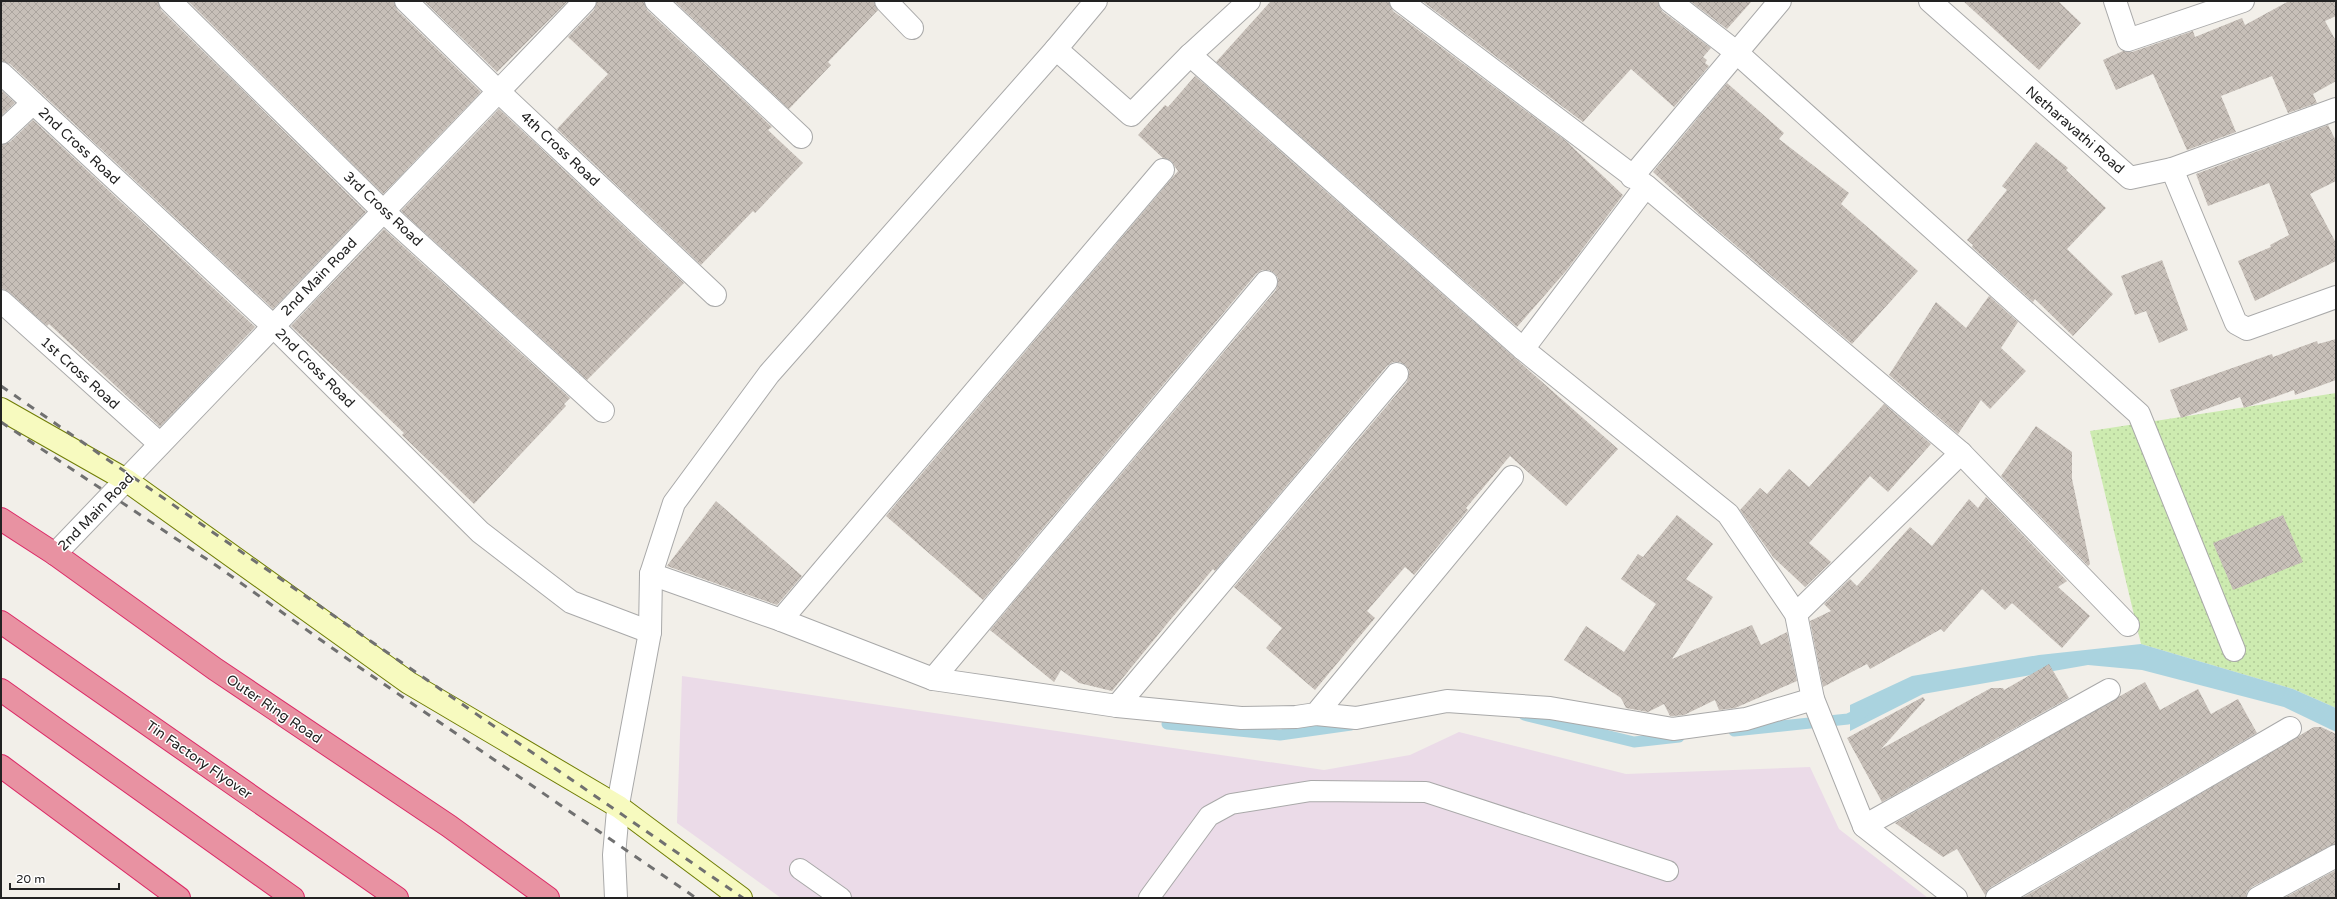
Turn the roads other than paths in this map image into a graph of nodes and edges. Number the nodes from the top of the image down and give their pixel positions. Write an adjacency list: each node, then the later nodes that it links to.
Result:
1 (170, 1): 27 (street, 3rd Cross Road)
2 (406, 1): 19 (street, 4th Cross Road)
3 (585, 1): 19 (street, 2nd Main Road)
4 (656, 1): 23 (street)
5 (886, 1): 14 (street)
6 (1096, 1): 15 (street)
7 (1249, 1): 17 (street)
8 (1401, 1): 26 (street)
9 (1670, 1): 16 (street)
10 (1780, 1): 16 (street)
11 (1930, 1): 24 (street, Netharavathi Road)
12 (2115, 1): 13 (street)
13 (2243, 1)
14 (912, 28)
15 (1056, 49): 17 (street); 43 (street)
16 (1736, 52): 26 (street); 49 (street)
17 (1190, 55): 33 (street)
18 (1, 73): 20 (street, 2nd Cross Road)
19 (498, 91): 27 (street, 2nd Main Road); 29 (street, 4th Cross Road)
20 (33, 103): 22 (street); 32 (street, 2nd Cross Road)
21 (2336, 110): 24 (street, Netharavathi Road)
22 (1, 133)
23 (801, 137)
24 (2172, 169): 30 (street)
25 (1163, 170): 45 (street)
26 (1639, 182): 33 (street); 38 (street)
27 (383, 211): 32 (street, 2nd Main Road); 36 (street, 3rd Cross Road)
28 (1266, 282): 50 (street)
29 (715, 295)
30 (2336, 297)
31 (1, 301): 37 (street, 1st Cross Road)
32 (273, 326): 37 (street, 2nd Main Road); 48 (street, 2nd Cross Road)
33 (1523, 349): 44 (street)
34 (1397, 374): 54 (street)
35 (1, 409): 40 (street)
36 (603, 411)
37 (160, 444): 40 (street, 2nd Main Road)
38 (1961, 453): 44 (street); 47 (street)
39 (1512, 477): 55 (street)
40 (126, 480): 42 (street, 2nd Main Road); 58 (street)
41 (1, 519): 42 (highway, Outer Ring Road)
42 (55, 554): 66 (highway, Outer Ring Road)
43 (651, 574): 45 (street); 48 (street)
44 (1796, 614): 53 (street)
45 (781, 620): 50 (street)
46 (1, 622): 65 (highway, Tin Factory Flyover)
47 (2128, 625)
48 (650, 632): 58 (street)
49 (2234, 650)
50 (933, 679): 54 (street)
51 (1, 690): 64 (highway)
52 (2109, 690): 59 (street)
53 (1814, 702): 55 (street); 59 (street)
54 (1117, 706): 55 (street)
55 (1316, 714)
56 (2290, 728): 72 (street)
57 (1, 766): 63 (highway)
58 (619, 807): 67 (street); 68 (street)
59 (1864, 826): 71 (street)
60 (2336, 856): 73 (street)
61 (800, 870): 69 (lane)
62 (1668, 871): 70 (lane)
63 (176, 897)
64 (293, 898)
65 (397, 898)
66 (548, 898)
67 (616, 898)
68 (741, 898)
69 (841, 898)
70 (1149, 898)
71 (1956, 898)
72 (1997, 898)
73 (2258, 898)

